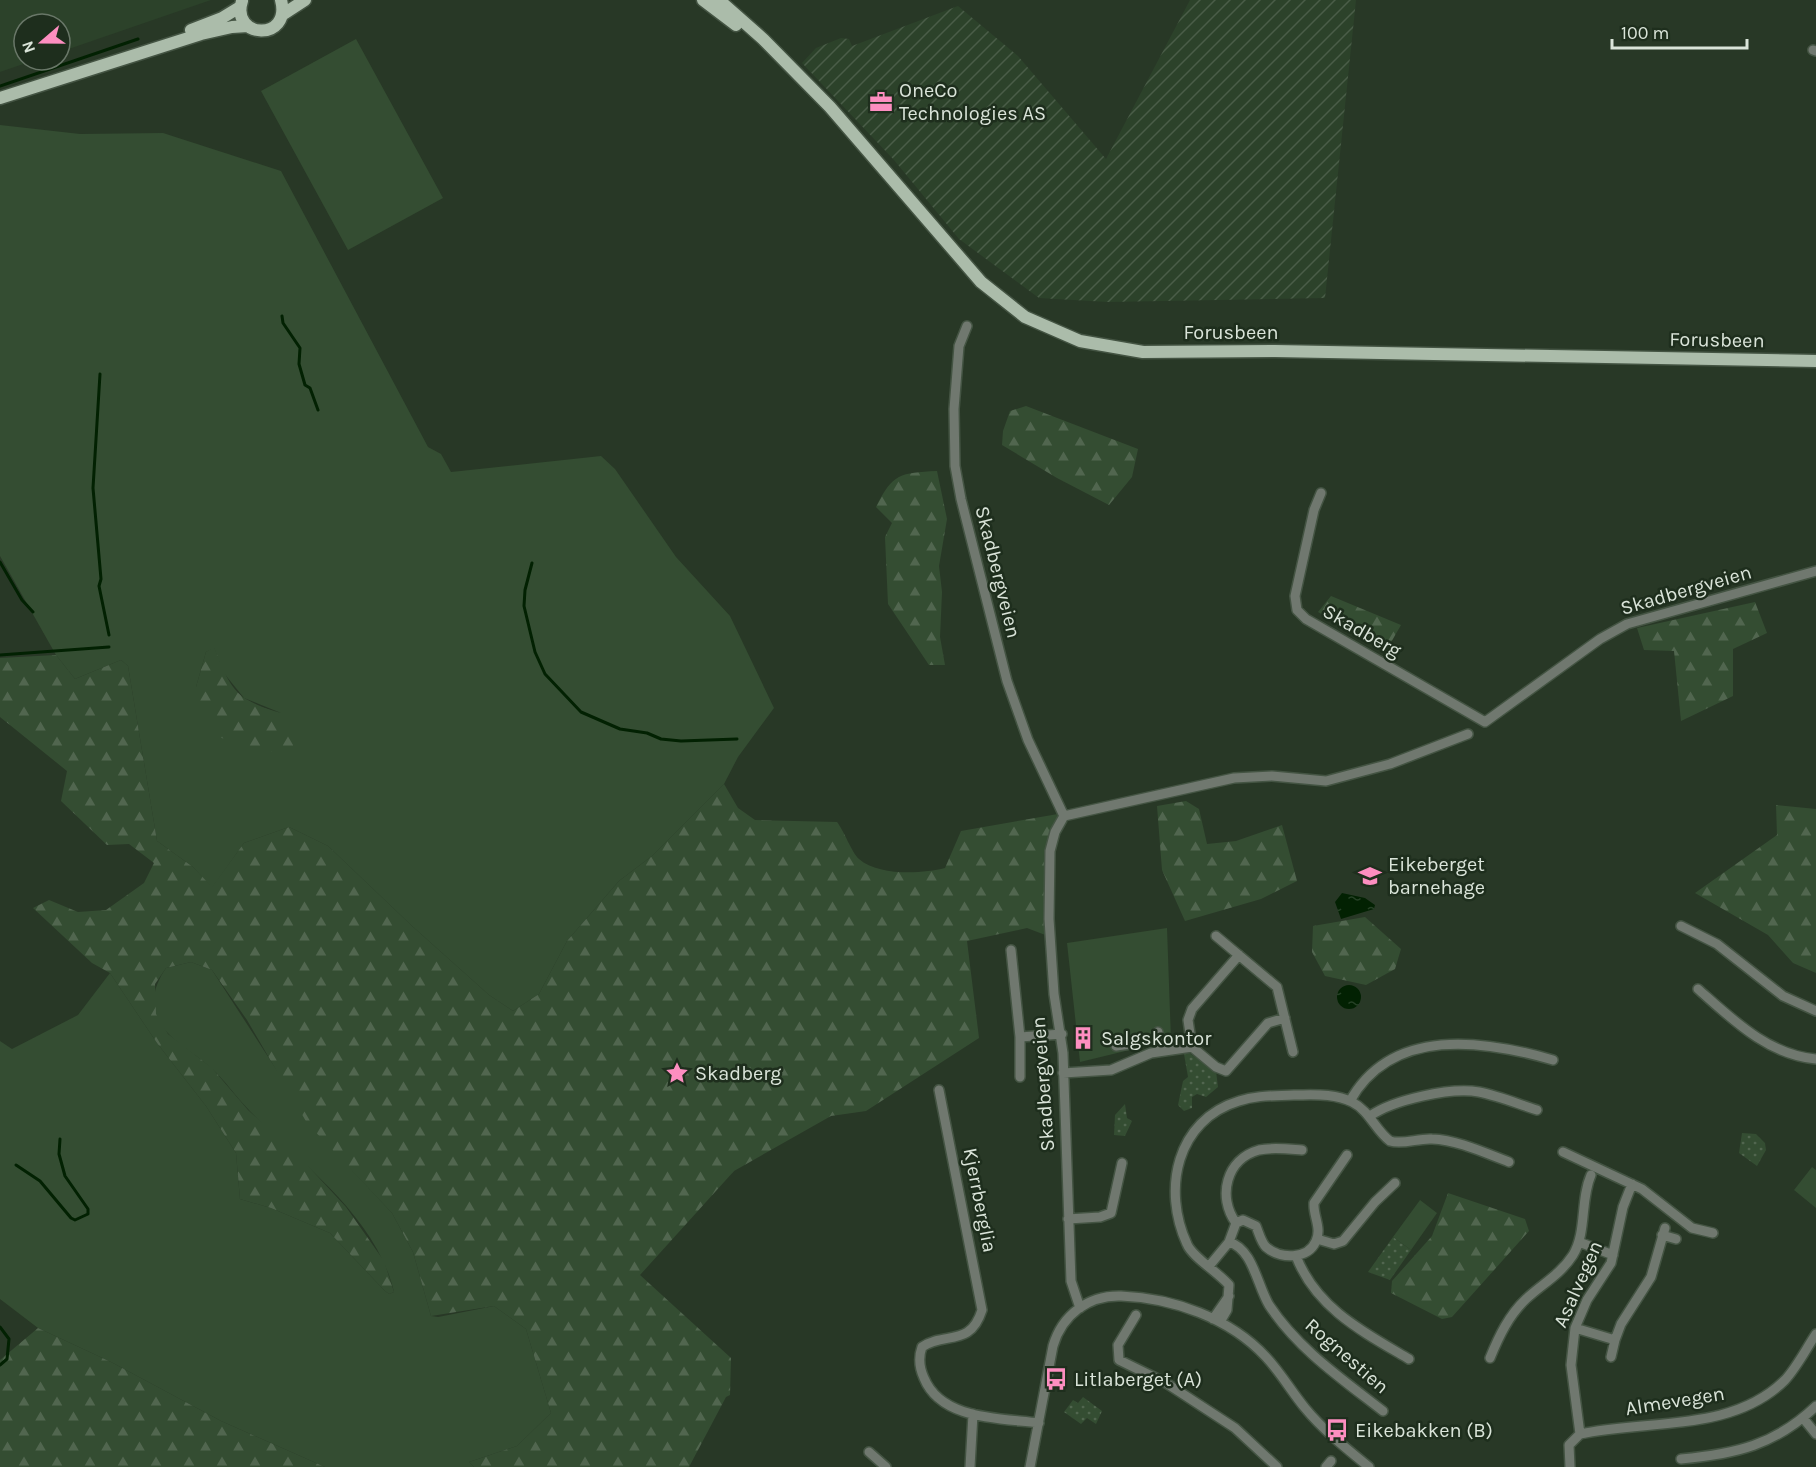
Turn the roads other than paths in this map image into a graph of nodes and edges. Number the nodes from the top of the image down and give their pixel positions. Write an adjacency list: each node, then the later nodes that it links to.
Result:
1 (281, 0): 6 (main road)
2 (304, 0): 6 (main road)
3 (703, 0): 8 (main road, Forusbeen)
4 (719, 0): 8 (main road, Forusbeen)
5 (241, 3): 7 (main road); 9 (main road)
6 (282, 15): 7 (main road)
7 (248, 26): 9 (main road)
8 (769, 46): 12 (main road, Forusbeen)
9 (114, 60): 10 (main road)
10 (0, 98)
11 (967, 326): 17 (street, Skadbergveien)
12 (1816, 361)
13 (1321, 493): 15 (street, Skadberg)
14 (1816, 572): 15 (street, Skadbergveien)
15 (1485, 722)
16 (1468, 734): 17 (street)
17 (1064, 816): 26 (street, Skadbergveien)
18 (1680, 926): 23 (street)
19 (1216, 936): 21 (street)
20 (1011, 950): 27 (street)
21 (1239, 955): 24 (street); 30 (street)
22 (1698, 989): 33 (street)
23 (1816, 1011)
24 (1285, 1018): 30 (street); 32 (street)
25 (1158, 1032): 31 (street)
26 (1062, 1034): 27 (street); 35 (street, Skadbergveien)
27 (1020, 1037): 36 (street)
28 (1137, 1043): 29 (street)
29 (1116, 1046)
30 (1192, 1047): 31 (street)
31 (1161, 1051): 35 (street)
32 (1293, 1052)
33 (1816, 1059)
34 (1553, 1060): 38 (street)
35 (1063, 1073): 49 (street, Skadbergveien)
36 (1020, 1077)
37 (939, 1090): 70 (street, Kjerrberglia)
38 (1350, 1101): 40 (street); 58 (street)
39 (1537, 1110): 40 (street)
40 (1370, 1116): 44 (street)
41 (1302, 1150): 50 (street)
42 (1563, 1152): 48 (street)
43 (1347, 1155): 52 (street)
44 (1509, 1162)
45 (1122, 1163): 49 (street)
46 (1591, 1175): 55 (street)
47 (1395, 1183): 52 (street)
48 (1632, 1184): 51 (street); 56 (street, Asalvegen)
49 (1068, 1219): 59 (street, Skadbergveien)
50 (1236, 1223): 54 (street); 57 (street)
51 (1713, 1233)
52 (1317, 1239): 57 (street)
53 (1676, 1239): 64 (street)
54 (1229, 1242): 58 (street); 69 (street, Rognestien)
55 (1579, 1242): 56 (street); 66 (street)
56 (1613, 1255): 62 (street, Asalvegen)
57 (1296, 1256): 67 (street)
58 (1210, 1265): 61 (street)
59 (1083, 1306): 61 (street); 72 (street)
60 (1136, 1315): 80 (street)
61 (1217, 1321): 81 (street)
62 (1575, 1328): 64 (street); 73 (street, Asalvegen)
63 (1816, 1334): 73 (street, Almevegen)
64 (1614, 1340): 65 (street)
65 (1611, 1357)
66 (1490, 1358)
67 (1409, 1359)
68 (1816, 1406): 71 (street)
69 (1383, 1411)
70 (973, 1414): 72 (street); 78 (street)
71 (1803, 1418): 74 (street); 76 (street)
72 (1039, 1423): 79 (street)
73 (1580, 1434): 82 (street)
74 (1816, 1434)
75 (869, 1452): 77 (street)
76 (1681, 1459)
77 (886, 1467)
78 (970, 1467)
79 (1030, 1467)
80 (1277, 1467)
81 (1369, 1467)
82 (1570, 1467)

